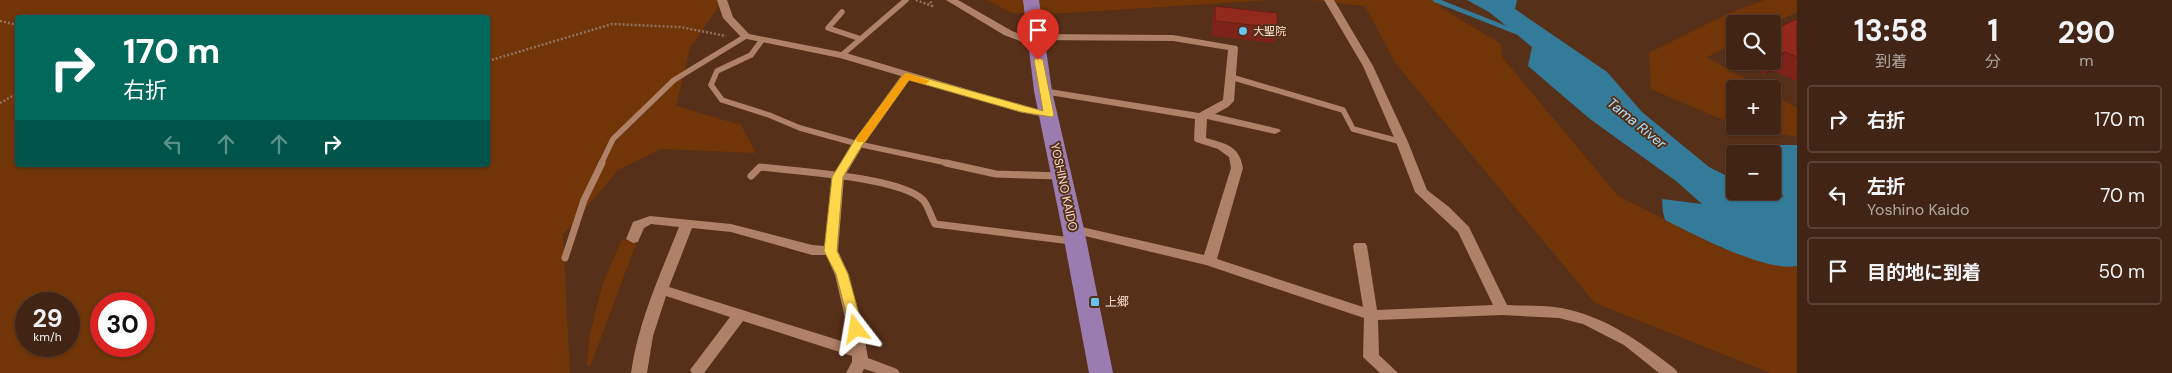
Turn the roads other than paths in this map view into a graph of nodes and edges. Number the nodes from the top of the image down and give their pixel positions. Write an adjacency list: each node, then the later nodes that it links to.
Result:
1 (722, 0): 7 (street)
2 (906, 0): 8 (lane)
3 (951, 0): 10 (street)
4 (1329, 0): 18 (street)
5 (1032, 8): 10 (main road, YOSHINO KAIDO)
6 (842, 12): 8 (lane)
7 (746, 36): 9 (street); 28 (lane)
8 (861, 39): 11 (lane)
9 (762, 40): 11 (street); 19 (lane)
10 (1036, 41): 13 (street); 14 (main road, YOSHINO KAIDO)
11 (842, 55): 12 (street)
12 (907, 76): 15 (street); 19 (street)
13 (1231, 77): 16 (street); 18 (lane)
14 (1043, 92): 15 (main road, YOSHINO KAIDO); 16 (street)
15 (1049, 115): 21 (main road, YOSHINO KAIDO)
16 (1202, 116): 17 (street); 29 (street)
17 (1275, 131)
18 (1402, 142): 31 (street)
19 (858, 144): 21 (lane); 22 (street)
20 (751, 176): 22 (lane)
21 (1061, 176): 24 (main road, YOSHINO KAIDO)
22 (838, 177): 24 (lane); 27 (street)
23 (687, 223): 25 (street); 27 (street); 30 (street)
24 (1074, 235): 29 (street); 38 (main road, YOSHINO KAIDO)
25 (633, 239)
26 (1360, 246): 32 (street)
27 (831, 251): 34 (street)
28 (565, 258)
29 (1209, 261): 32 (street)
30 (662, 290): 33 (street); 36 (street)
31 (1502, 310): 32 (street); 40 (street)
32 (1371, 314): 39 (street)
33 (739, 316): 34 (street); 35 (street)
34 (858, 362): 37 (street)
35 (698, 370)
36 (639, 373)
37 (892, 373)
38 (1101, 373)
39 (1390, 373)
40 (1670, 373)

